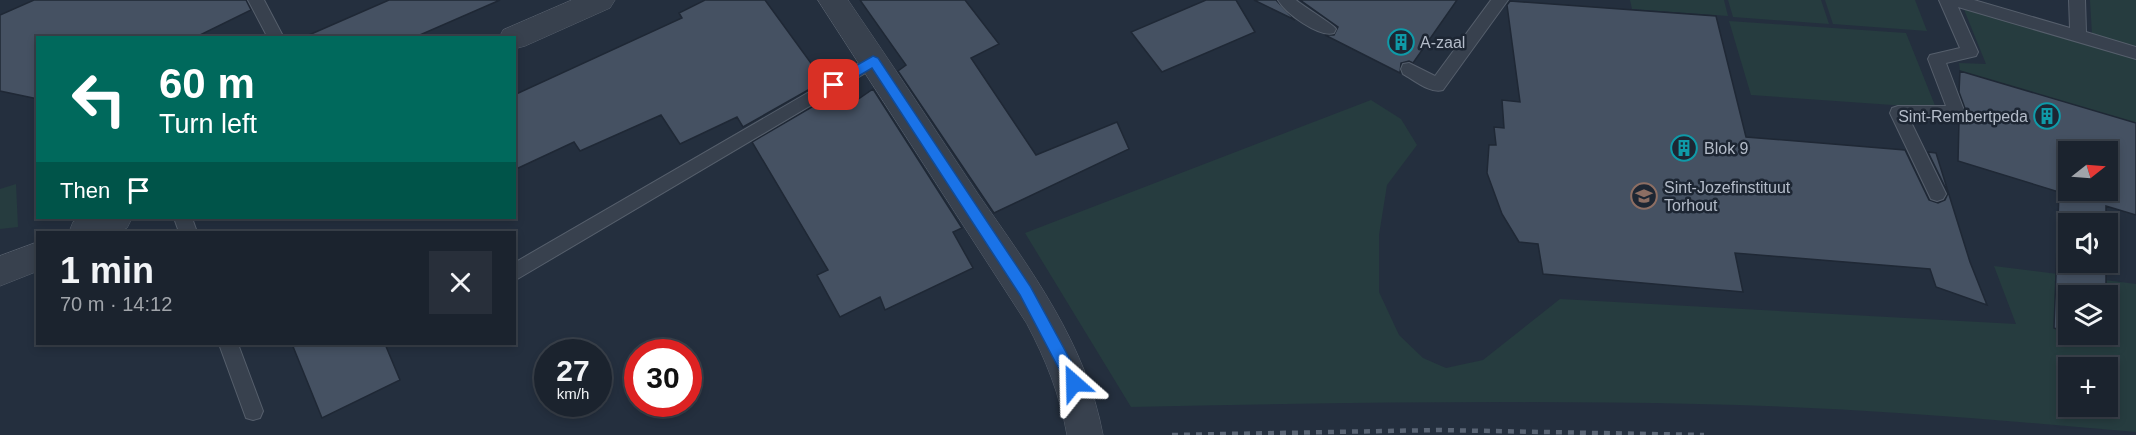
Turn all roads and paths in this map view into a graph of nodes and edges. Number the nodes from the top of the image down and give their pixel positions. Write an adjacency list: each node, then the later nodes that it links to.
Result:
1 (256, 0): 10 (lane)
2 (600, 0): 12 (street)
3 (833, 0): 14 (street)
4 (1286, 0): 9 (lane)
5 (1500, 0): 15 (lane)
6 (1947, 0): 16 (lane)
7 (1954, 0): 11 (lane)
8 (2077, 0): 11 (lane)
9 (1328, 29)
10 (275, 36)
11 (2078, 36): 13 (lane)
12 (516, 37)
13 (2136, 53)
14 (873, 61): 21 (lane); 24 (street)
15 (1409, 69)
16 (1936, 194)
17 (113, 219): 18 (street)
18 (87, 231)
19 (36, 256): 20 (street)
20 (0, 272)
21 (516, 272)
22 (229, 345): 23 (lane)
23 (253, 411)
24 (1085, 435)

